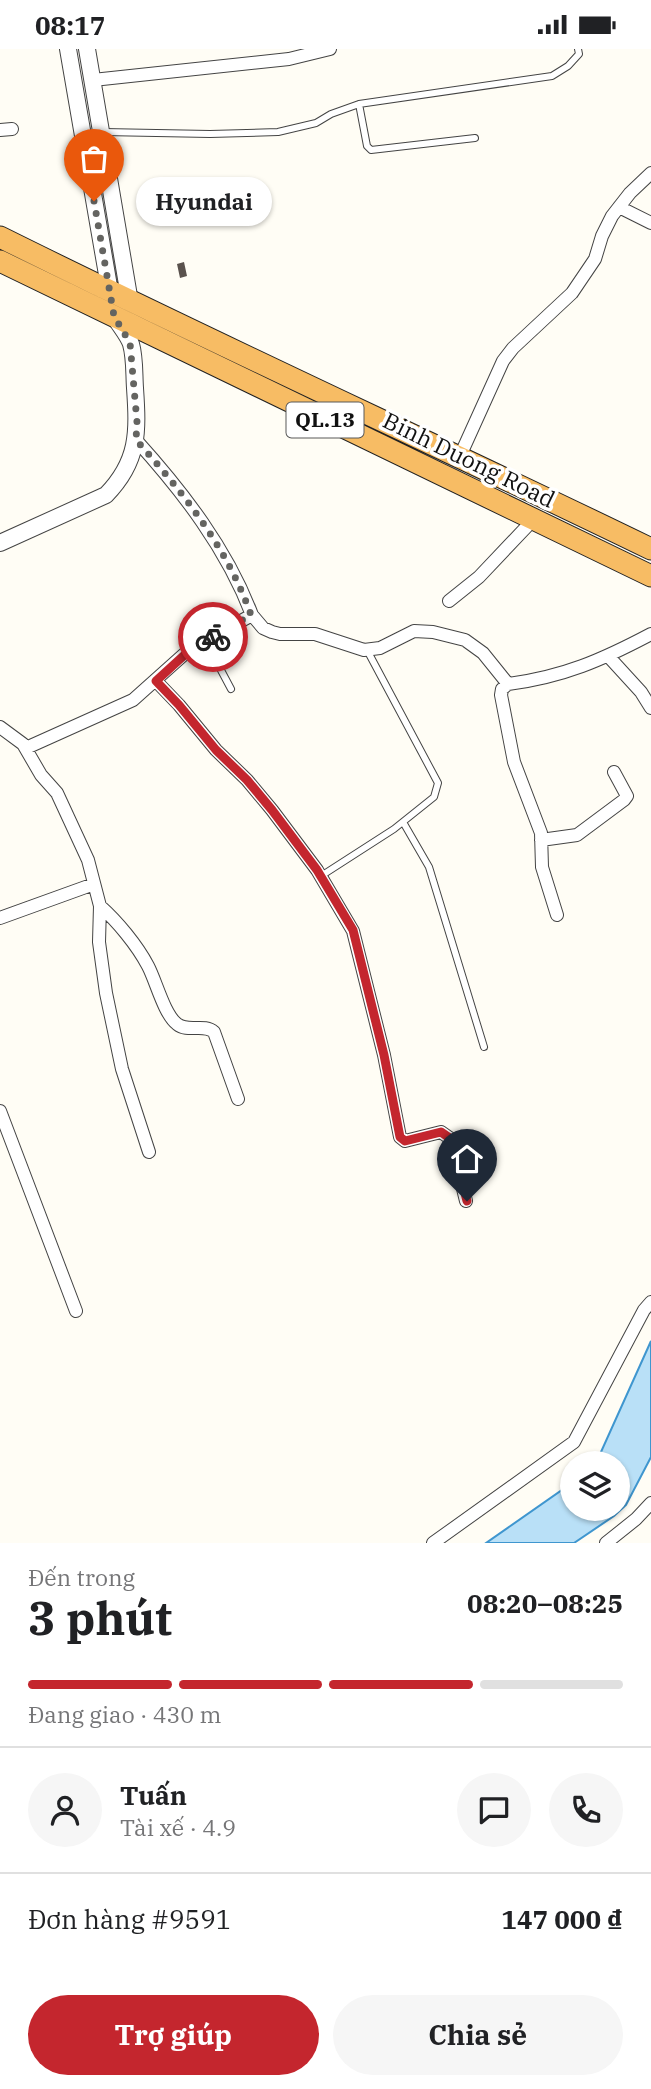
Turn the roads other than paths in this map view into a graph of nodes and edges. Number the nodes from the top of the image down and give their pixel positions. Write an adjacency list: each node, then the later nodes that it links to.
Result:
1 (68, 49): 14 (street)
2 (87, 49): 5 (street)
3 (330, 49): 5 (street)
4 (578, 49): 6 (lane)
5 (93, 79): 7 (street)
6 (359, 104): 7 (lane); 8 (lane)
7 (101, 132): 15 (street)
8 (475, 138)
9 (651, 173): 10 (street)
10 (619, 207): 11 (street); 19 (street)
11 (651, 223)
12 (0, 237): 14 (highway, Binh Duong Road / QL.13)
13 (0, 261): 16 (highway, Binh Duong Road / QL.13)
14 (110, 292): 15 (highway, Binh Duong Road / QL.13); 16 (highway)
15 (130, 302): 17 (highway); 19 (highway, Binh Duong Road / QL.13)
16 (114, 316): 17 (highway, Binh Duong Road / QL.13)
17 (133, 335): 18 (street); 20 (highway, Binh Duong Road / QL.13)
18 (136, 440): 21 (street); 25 (street)
19 (460, 456): 22 (highway, Binh Duong Road / QL.13)
20 (533, 520): 23 (highway, Binh Duong Road / QL.13); 24 (street)
21 (0, 544)
22 (651, 549)
23 (651, 576)
24 (449, 601)
25 (251, 615): 27 (street); 28 (street)
26 (651, 634): 29 (street)
27 (205, 641): 30 (street); 32 (lane)
28 (368, 650): 31 (street); 37 (lane)
29 (609, 657): 31 (street); 33 (street)
30 (156, 681): 35 (street); 39 (street)
31 (508, 684): 38 (street)
32 (231, 689)
33 (651, 708)
34 (0, 726): 35 (street)
35 (26, 748): 40 (street)
36 (614, 772): 38 (street)
37 (403, 822): 39 (lane); 44 (lane)
38 (541, 840): 42 (street)
39 (321, 876): 48 (street)
40 (94, 884): 41 (street); 43 (street)
41 (100, 906): 45 (street); 47 (street)
42 (557, 915)
43 (0, 918)
44 (484, 1047)
45 (238, 1098)
46 (0, 1111): 50 (street)
47 (149, 1152)
48 (467, 1201)
49 (651, 1302): 52 (street)
50 (76, 1311)
51 (651, 1503): 53 (street)
52 (433, 1543)
53 (606, 1543)

